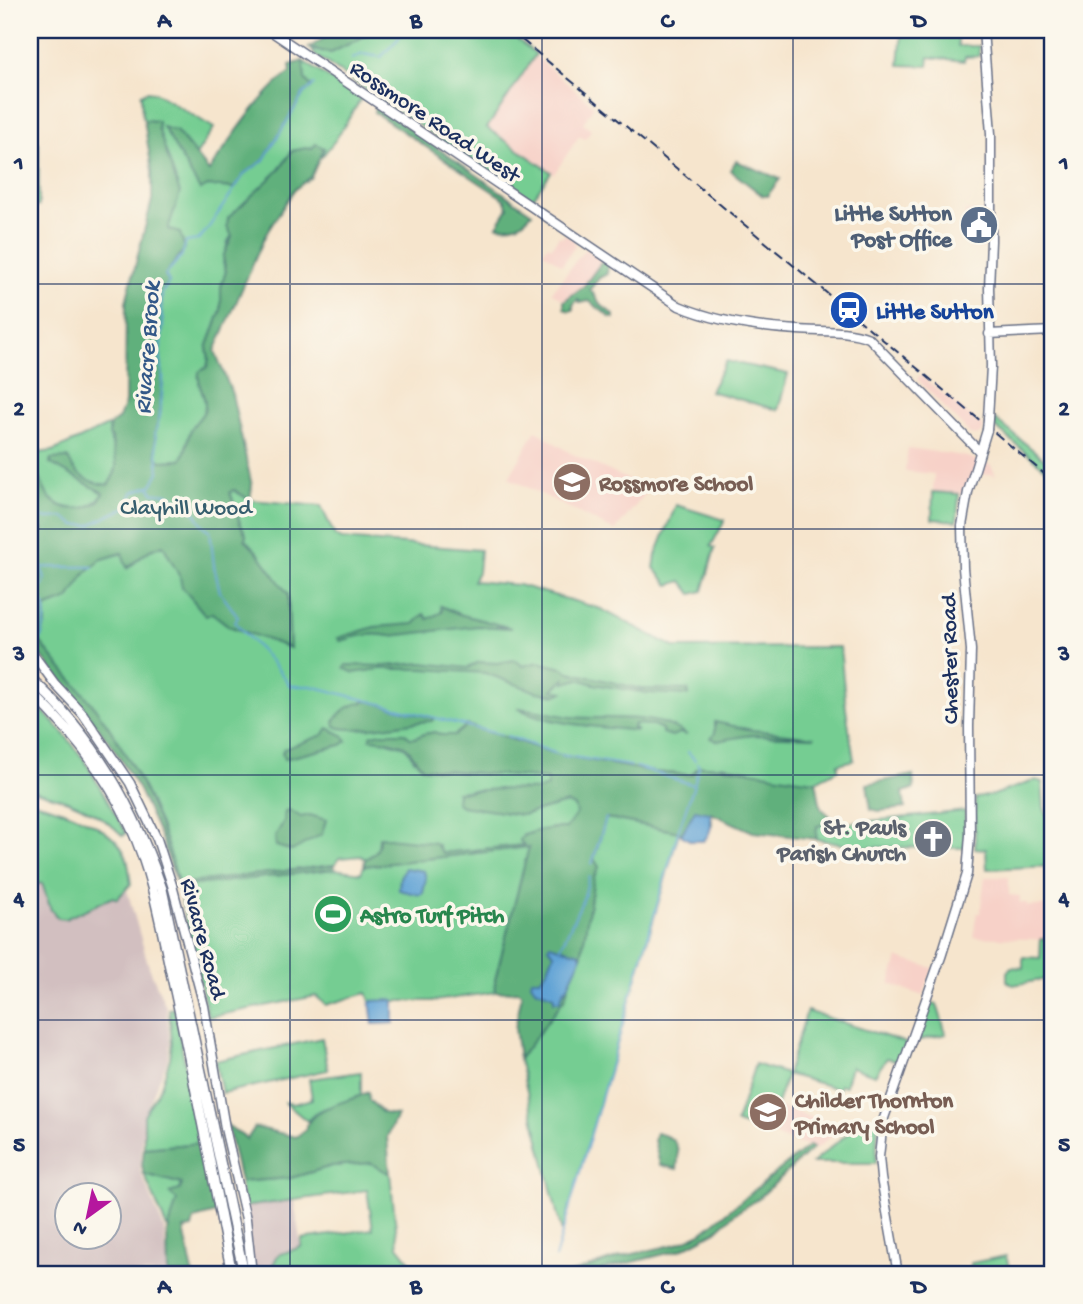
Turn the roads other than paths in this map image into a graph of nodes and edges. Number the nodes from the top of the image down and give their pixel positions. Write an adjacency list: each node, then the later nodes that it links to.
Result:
1 (268, 30): 6 (main road, Rossmore Road West)
2 (983, 30): 4 (main road, Chester Road)
3 (1053, 331): 4 (main road)
4 (989, 334): 5 (main road, Chester Road, bridge)
5 (987, 430): 6 (main road); 7 (main road, Chester Road)
6 (965, 436): 7 (main road, Rossmore Road West)
7 (980, 452): 14 (main road, Chester Road)
8 (30, 650): 13 (main road, Rivacre Road)
9 (30, 678): 12 (highway)
10 (30, 691): 11 (highway)
11 (232, 1274)
12 (244, 1274)
13 (252, 1274)
14 (898, 1274)

